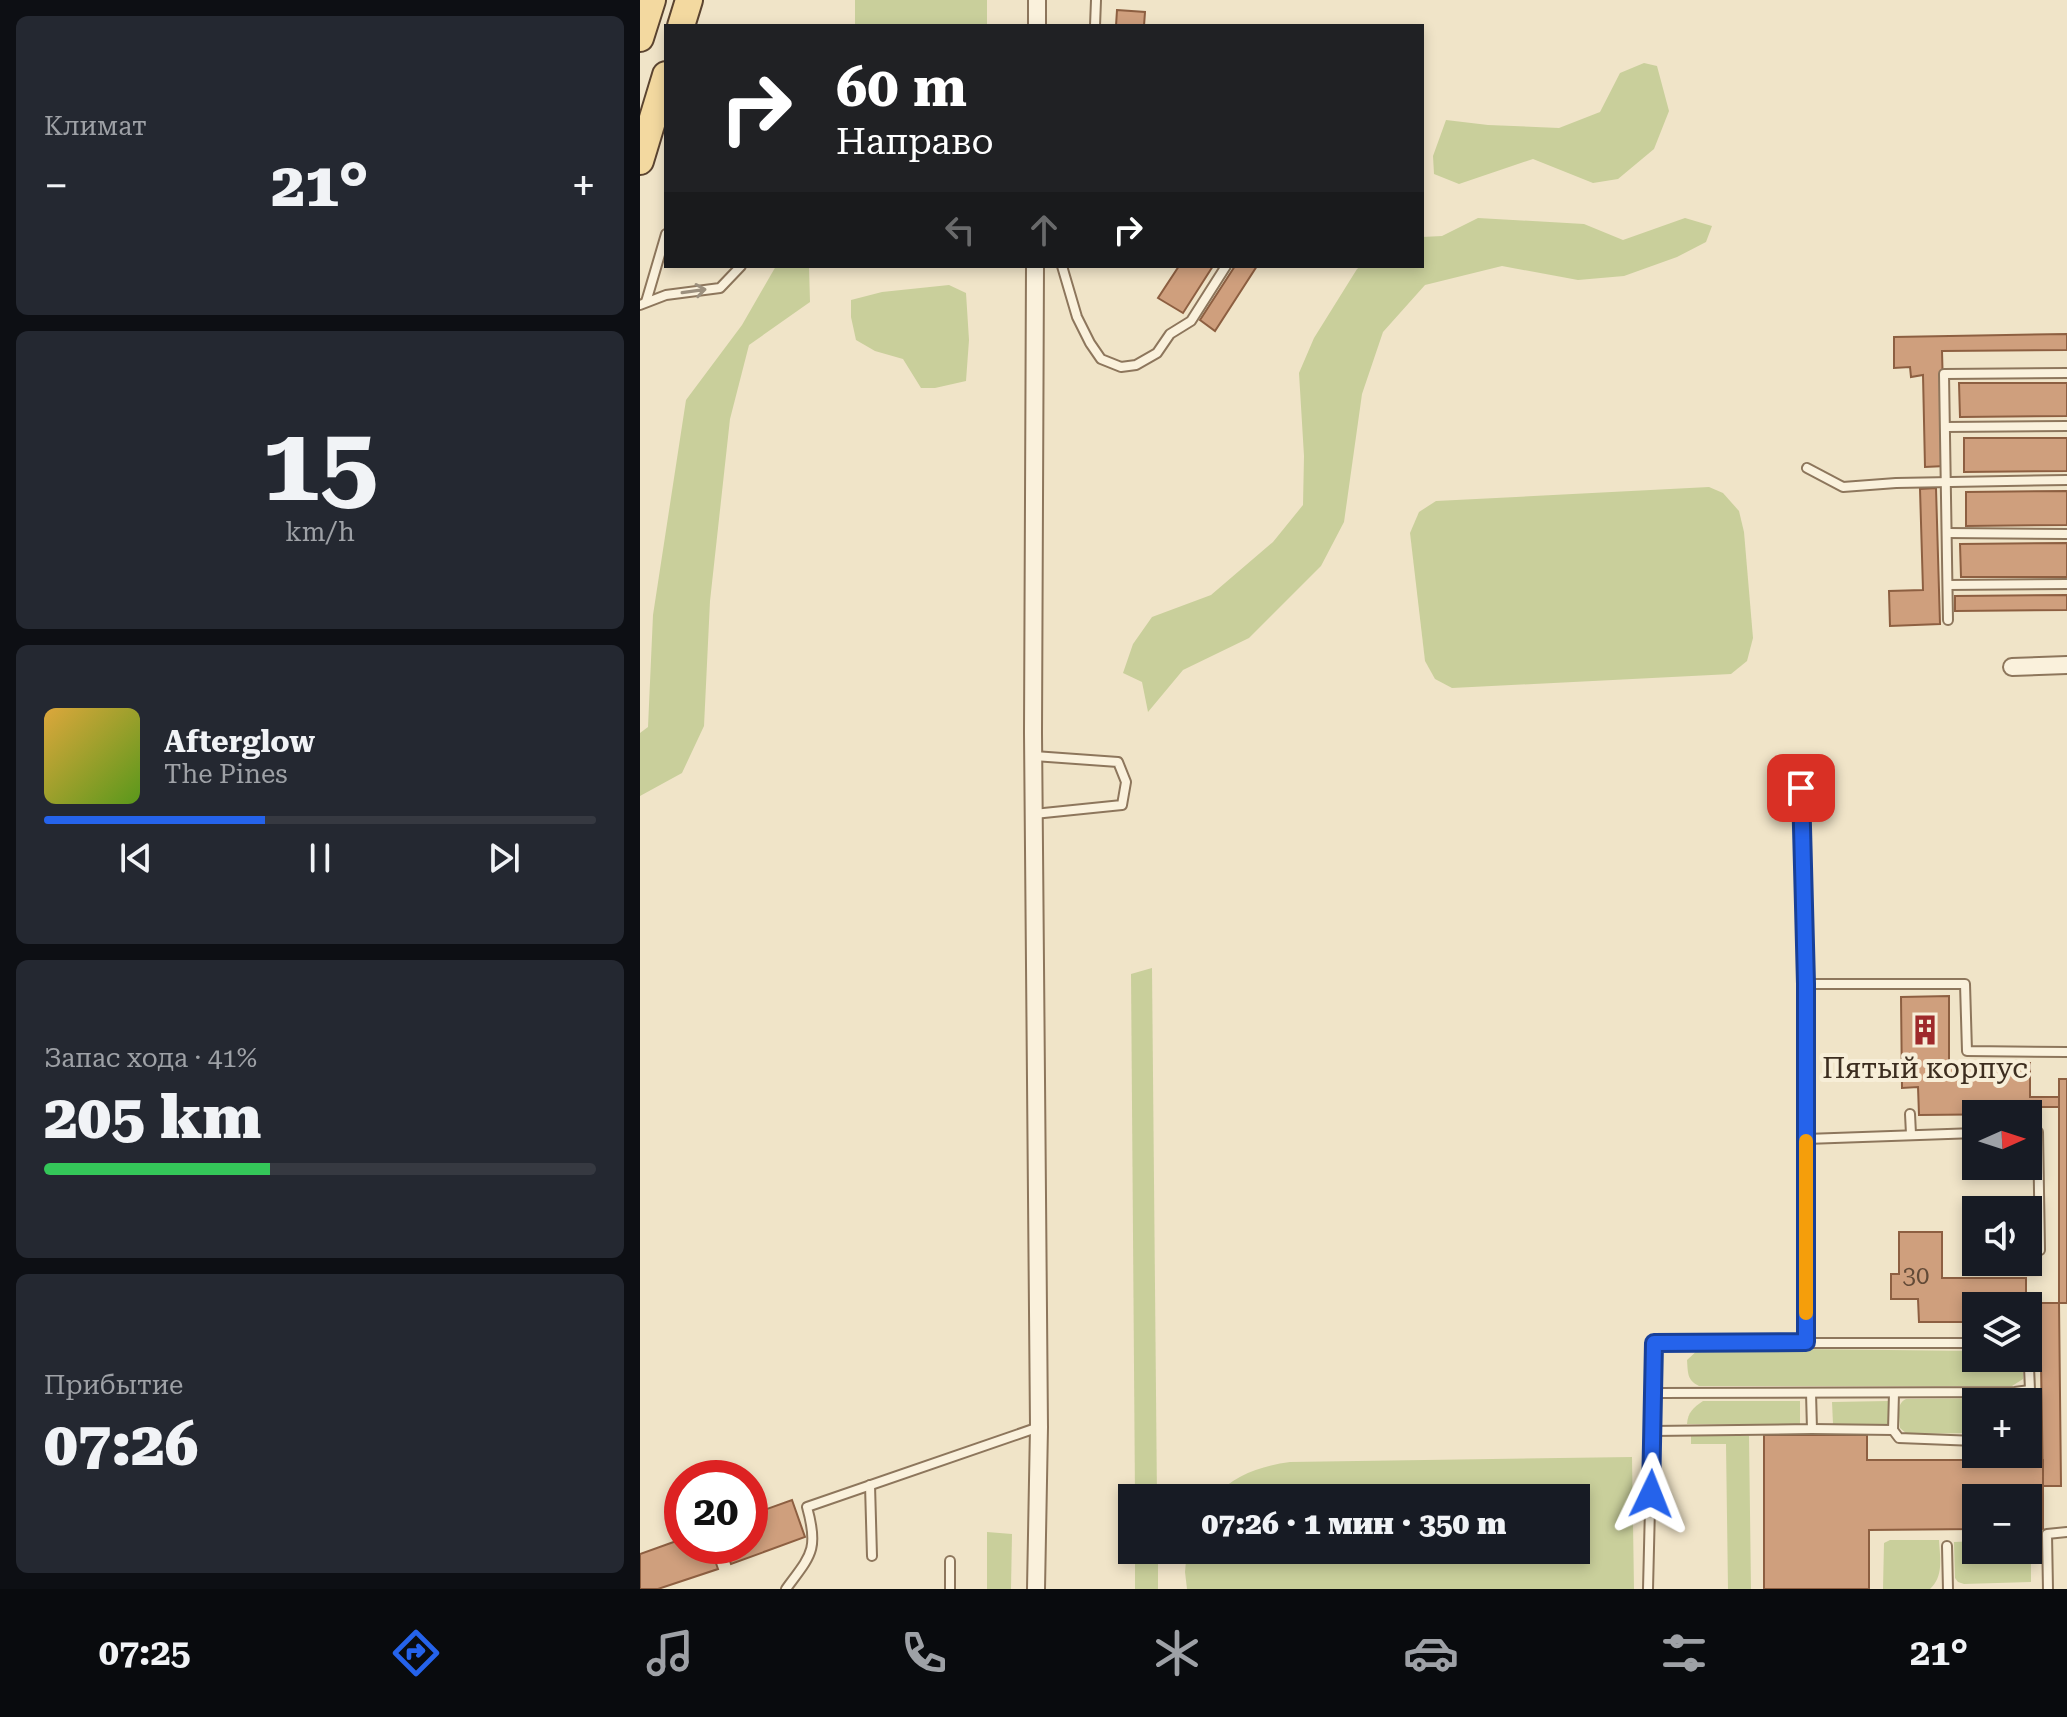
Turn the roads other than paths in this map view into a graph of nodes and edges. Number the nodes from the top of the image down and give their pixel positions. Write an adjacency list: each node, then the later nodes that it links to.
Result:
1 (652, 0): 8 (main road)
2 (689, 0): 5 (main road)
3 (1037, 0): 6 (street)
4 (1096, 0): 7 (lane)
5 (682, 24)
6 (1037, 24)
7 (1095, 24)
8 (640, 38)
9 (664, 82): 10 (main road)
10 (640, 161)
11 (664, 240): 16 (lane)
12 (739, 268): 16 (lane, one-way to 12)
13 (1035, 268): 30 (street)
14 (1063, 268): 15 (lane)
15 (1225, 268)
16 (643, 304)
17 (2067, 373): 19 (lane)
18 (2067, 426): 19 (lane)
19 (1946, 427): 22 (lane)
20 (1807, 468): 22 (lane)
21 (2067, 480): 22 (lane)
22 (1947, 482): 23 (lane)
23 (1948, 533): 24 (lane); 26 (lane)
24 (2067, 534)
25 (2067, 584): 26 (lane)
26 (1948, 585): 27 (lane)
27 (1948, 620)
28 (2067, 665): 29 (street)
29 (2012, 667)
30 (1034, 756): 32 (street); 32 (lane)
31 (1801, 788): 33 (lane)
32 (1034, 814): 45 (street)
33 (1806, 984): 34 (lane); 38 (lane)
34 (2067, 1052)
35 (1910, 1114): 37 (lane)
36 (1962, 1133): 37 (lane)
37 (1911, 1134): 38 (lane)
38 (1806, 1139): 39 (lane)
39 (1806, 1342): 40 (lane); 41 (lane)
40 (1962, 1343)
41 (1654, 1393): 42 (lane); 48 (lane)
42 (1811, 1393): 43 (lane); 46 (lane)
43 (1894, 1393): 44 (lane); 47 (lane)
44 (1962, 1395)
45 (1039, 1427): 50 (lane); 57 (street)
46 (1812, 1429): 47 (lane); 48 (lane)
47 (1893, 1430): 49 (lane)
48 (1653, 1431): 58 (lane)
49 (1962, 1441)
50 (870, 1485): 53 (lane); 55 (lane)
51 (2067, 1532): 60 (lane)
52 (1947, 1546): 59 (lane)
53 (872, 1556)
54 (950, 1561): 56 (lane)
55 (786, 1589)
56 (950, 1589)
57 (1036, 1589)
58 (1648, 1589)
59 (1948, 1589)
60 (2048, 1589)

